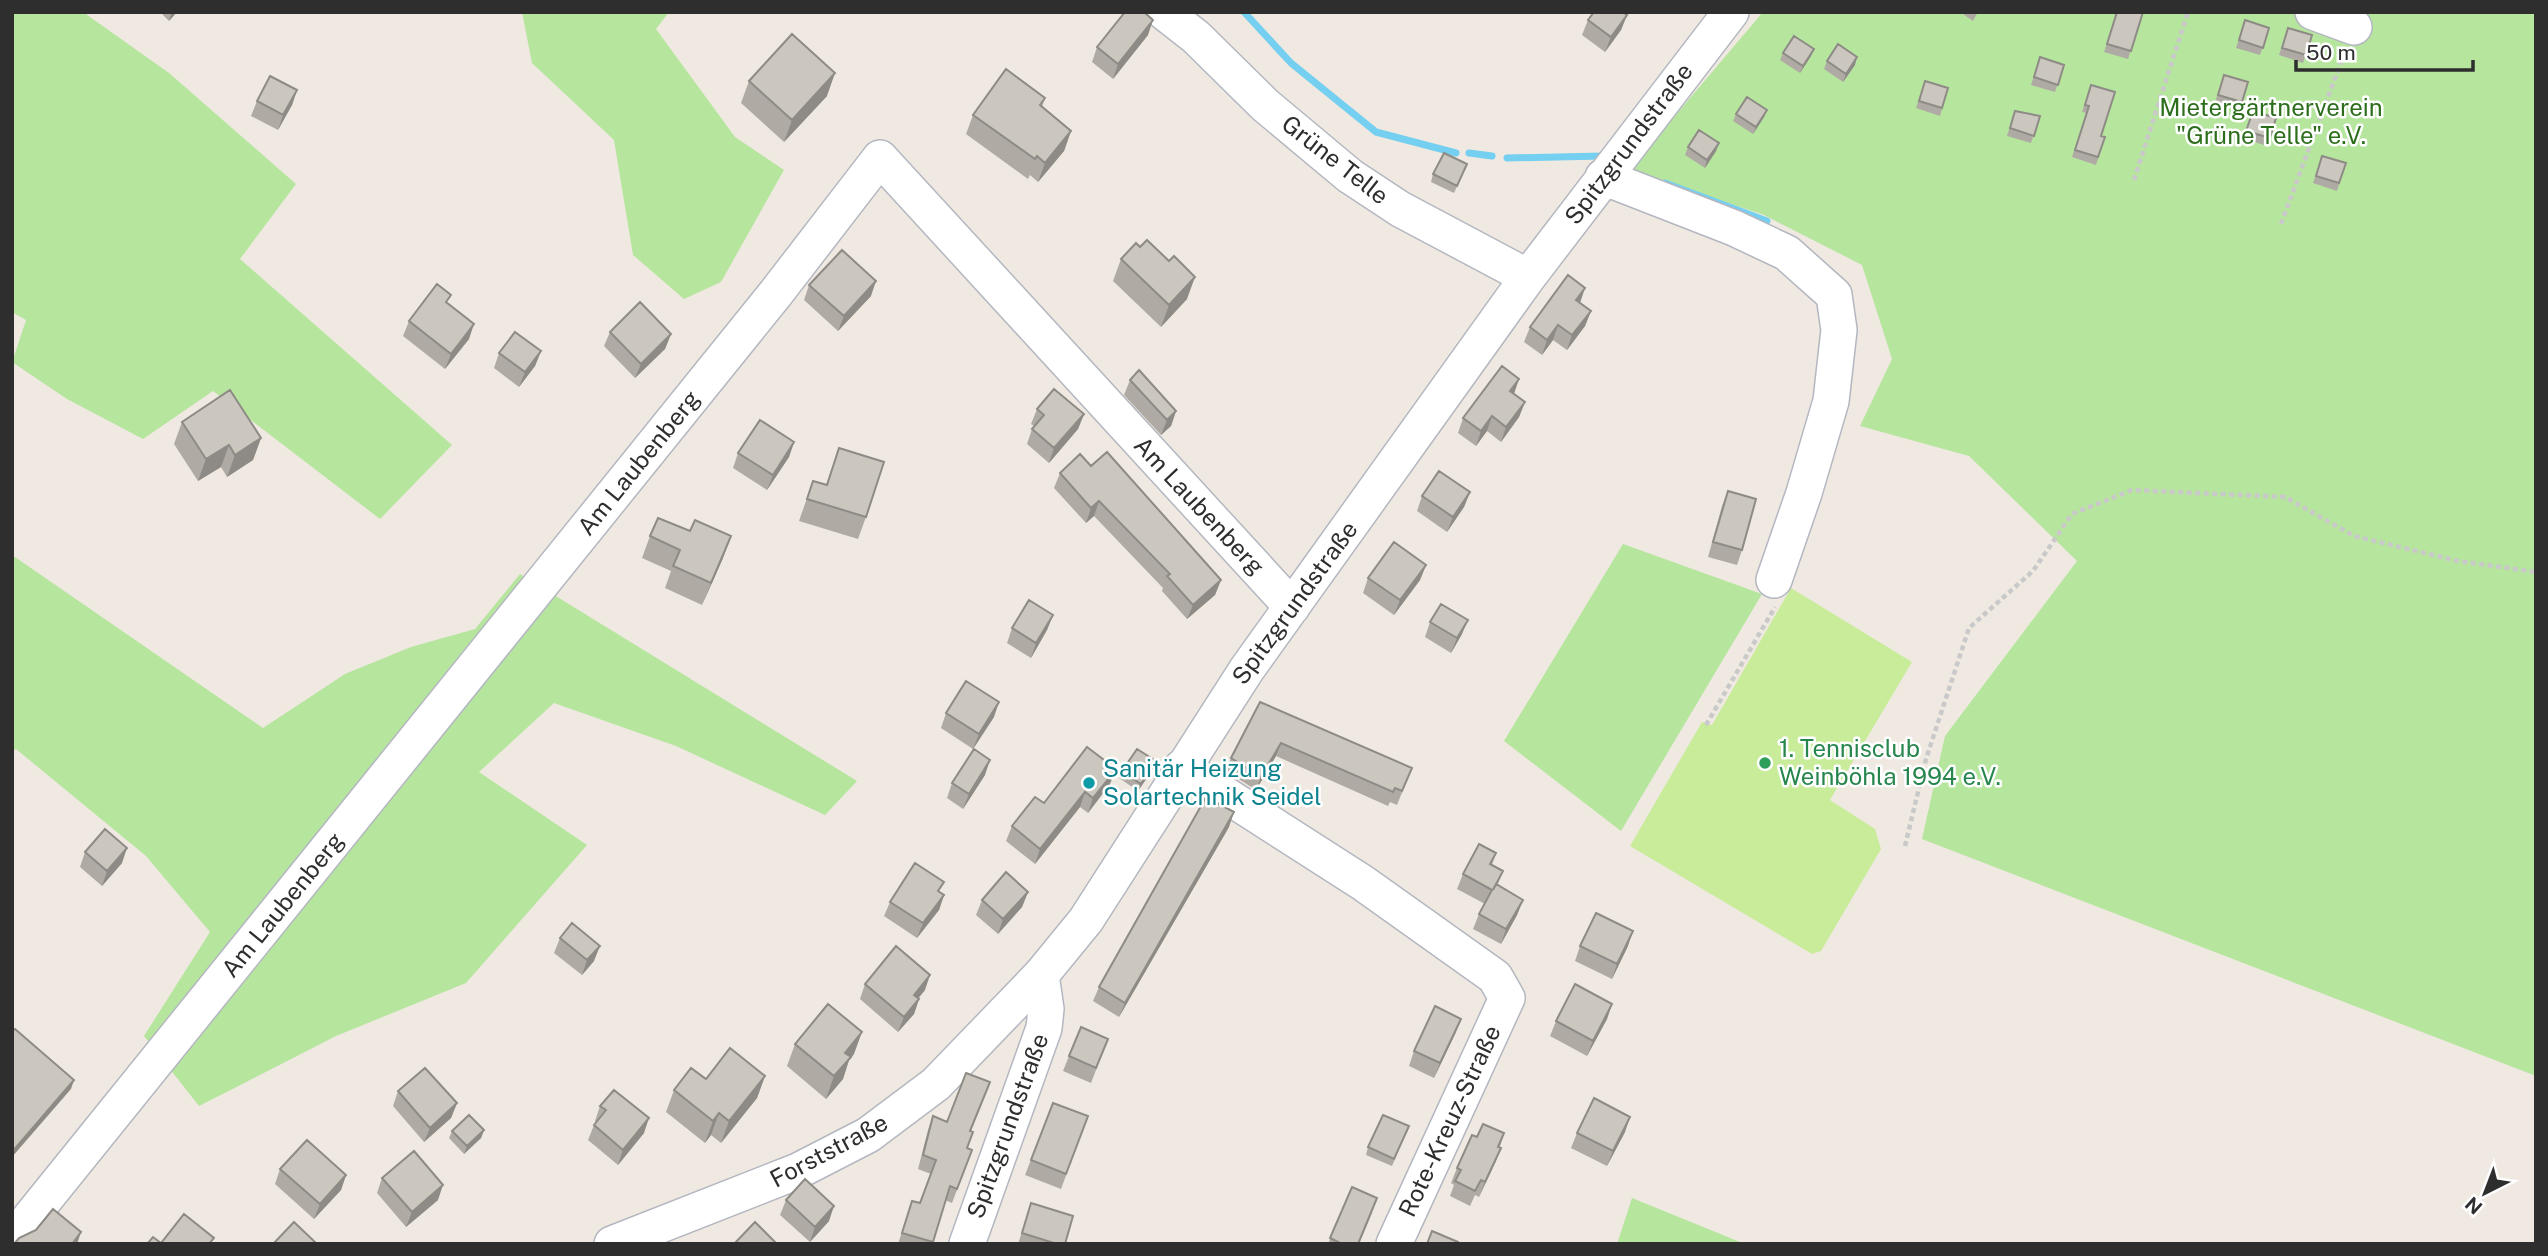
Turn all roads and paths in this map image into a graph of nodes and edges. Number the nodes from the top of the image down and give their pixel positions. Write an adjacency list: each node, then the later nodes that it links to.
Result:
1 (1164, 12): 9 (street, Grüne Telle)
2 (1731, 12): 6 (street, Spitzgrundstraße)
3 (2188, 12): 7 (path)
4 (2313, 12): 5 (street)
5 (2354, 27): 8 (path)
6 (1603, 177): 9 (street, Spitzgrundstraße); 11 (street)
7 (2134, 180)
8 (2281, 224)
9 (1528, 277): 12 (street, Spitzgrundstraße)
10 (2536, 572): 15 (path)
11 (1773, 580): 13 (path)
12 (1292, 607): 14 (street, Spitzgrundstraße); 17 (street, Am Laubenberg)
13 (1706, 725)
14 (1182, 767): 16 (street, Spitzgrundstraße); 20 (street, Rote-Kreuz-Straße)
15 (1905, 846)
16 (1041, 975): 18 (street, Forststraße); 19 (street, Spitzgrundstraße)
17 (12, 1240)
18 (612, 1244)
19 (967, 1244)
20 (1394, 1244)

